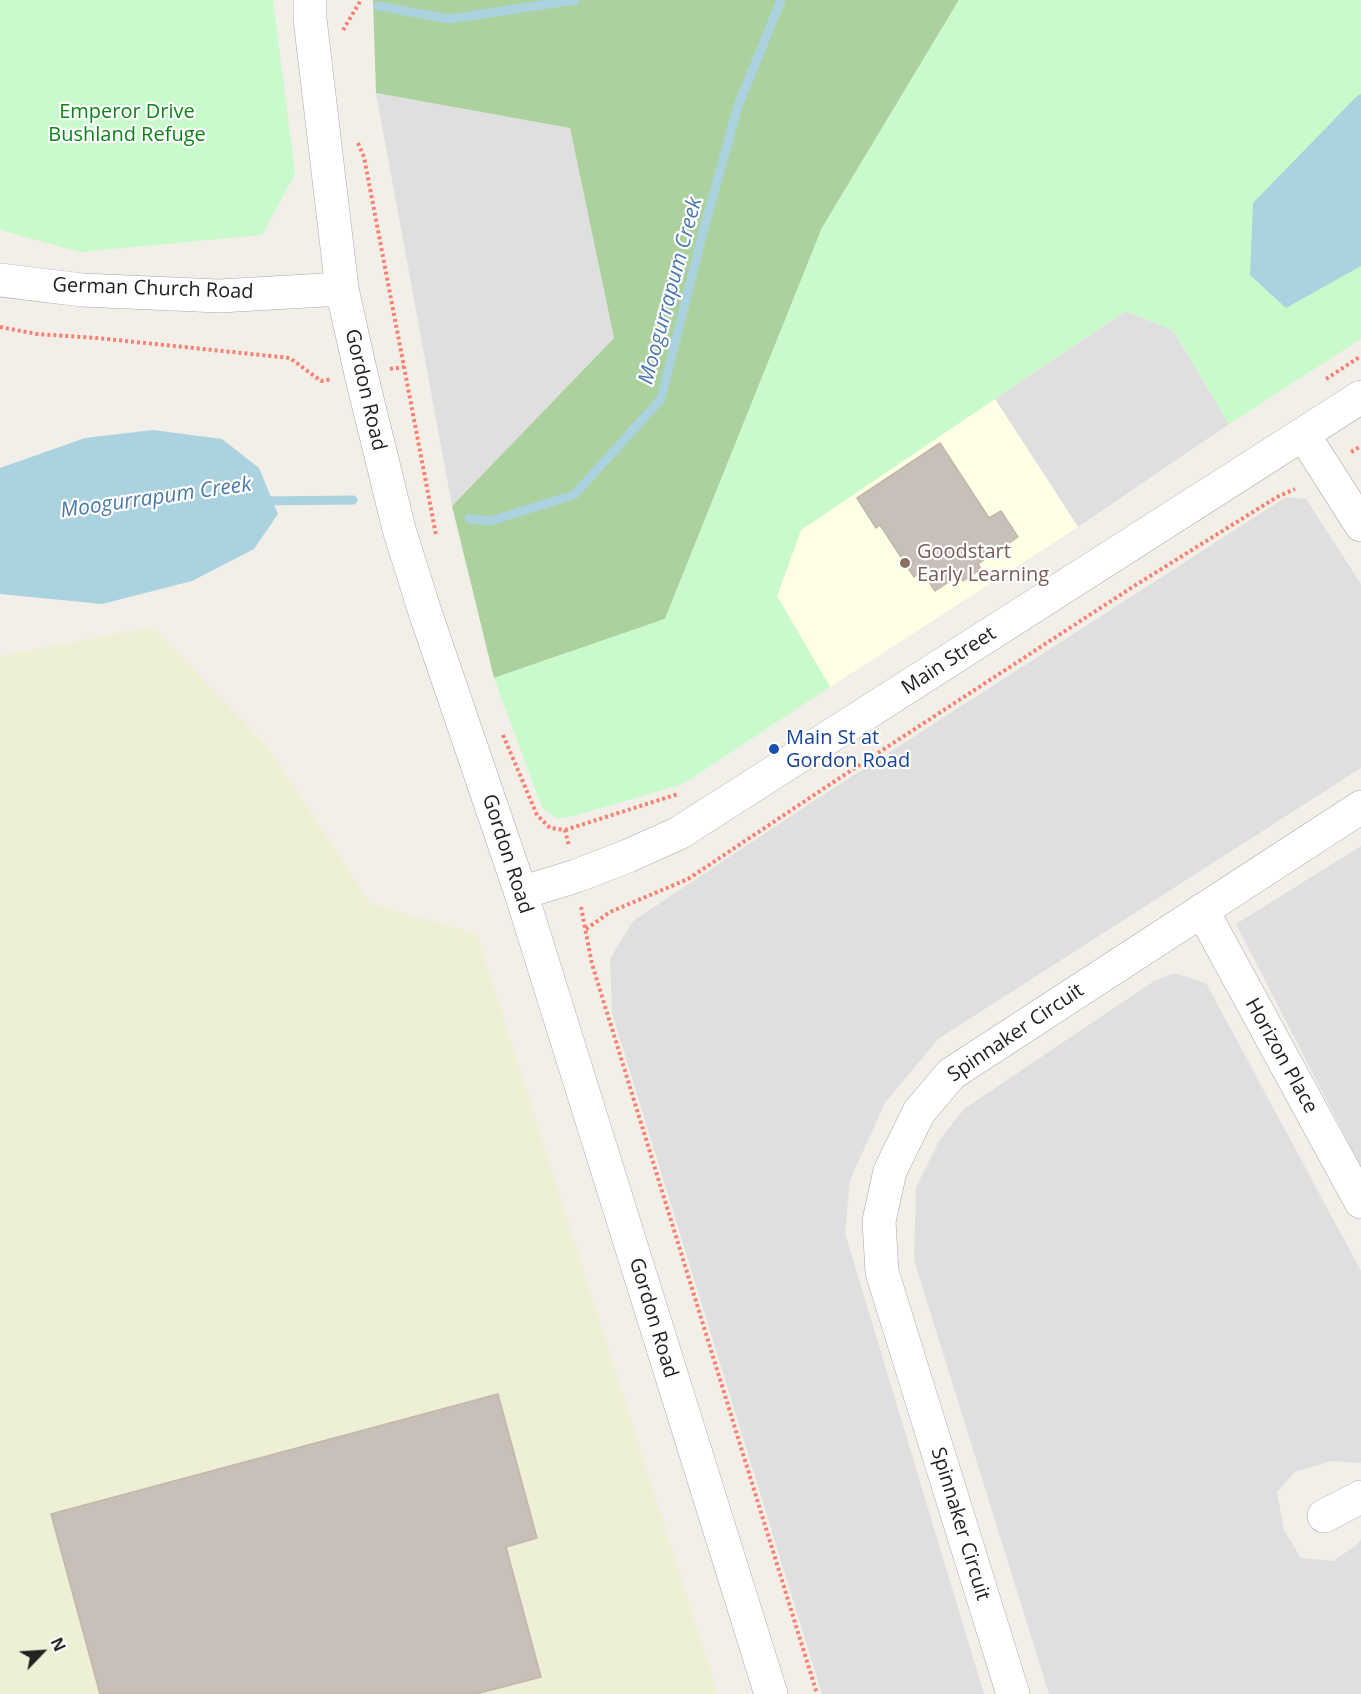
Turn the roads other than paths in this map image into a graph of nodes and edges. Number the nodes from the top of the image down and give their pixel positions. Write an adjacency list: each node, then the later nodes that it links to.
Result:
1 (310, 0): 3 (street, Gordon Road)
2 (0, 280): 3 (street, German Church Road)
3 (342, 289): 8 (street, Gordon Road)
4 (1361, 397): 5 (street, Main Street)
5 (1303, 434): 6 (street); 8 (street, Main Street)
6 (1361, 525)
7 (1361, 807): 9 (street, Spinnaker Circuit)
8 (521, 893): 13 (street, Gordon Road)
9 (1202, 910): 10 (street, Horizon Place); 14 (street, Spinnaker Circuit)
10 (1361, 1202)
11 (1361, 1497): 12 (street)
12 (1324, 1516)
13 (771, 1694)
14 (1013, 1694)

